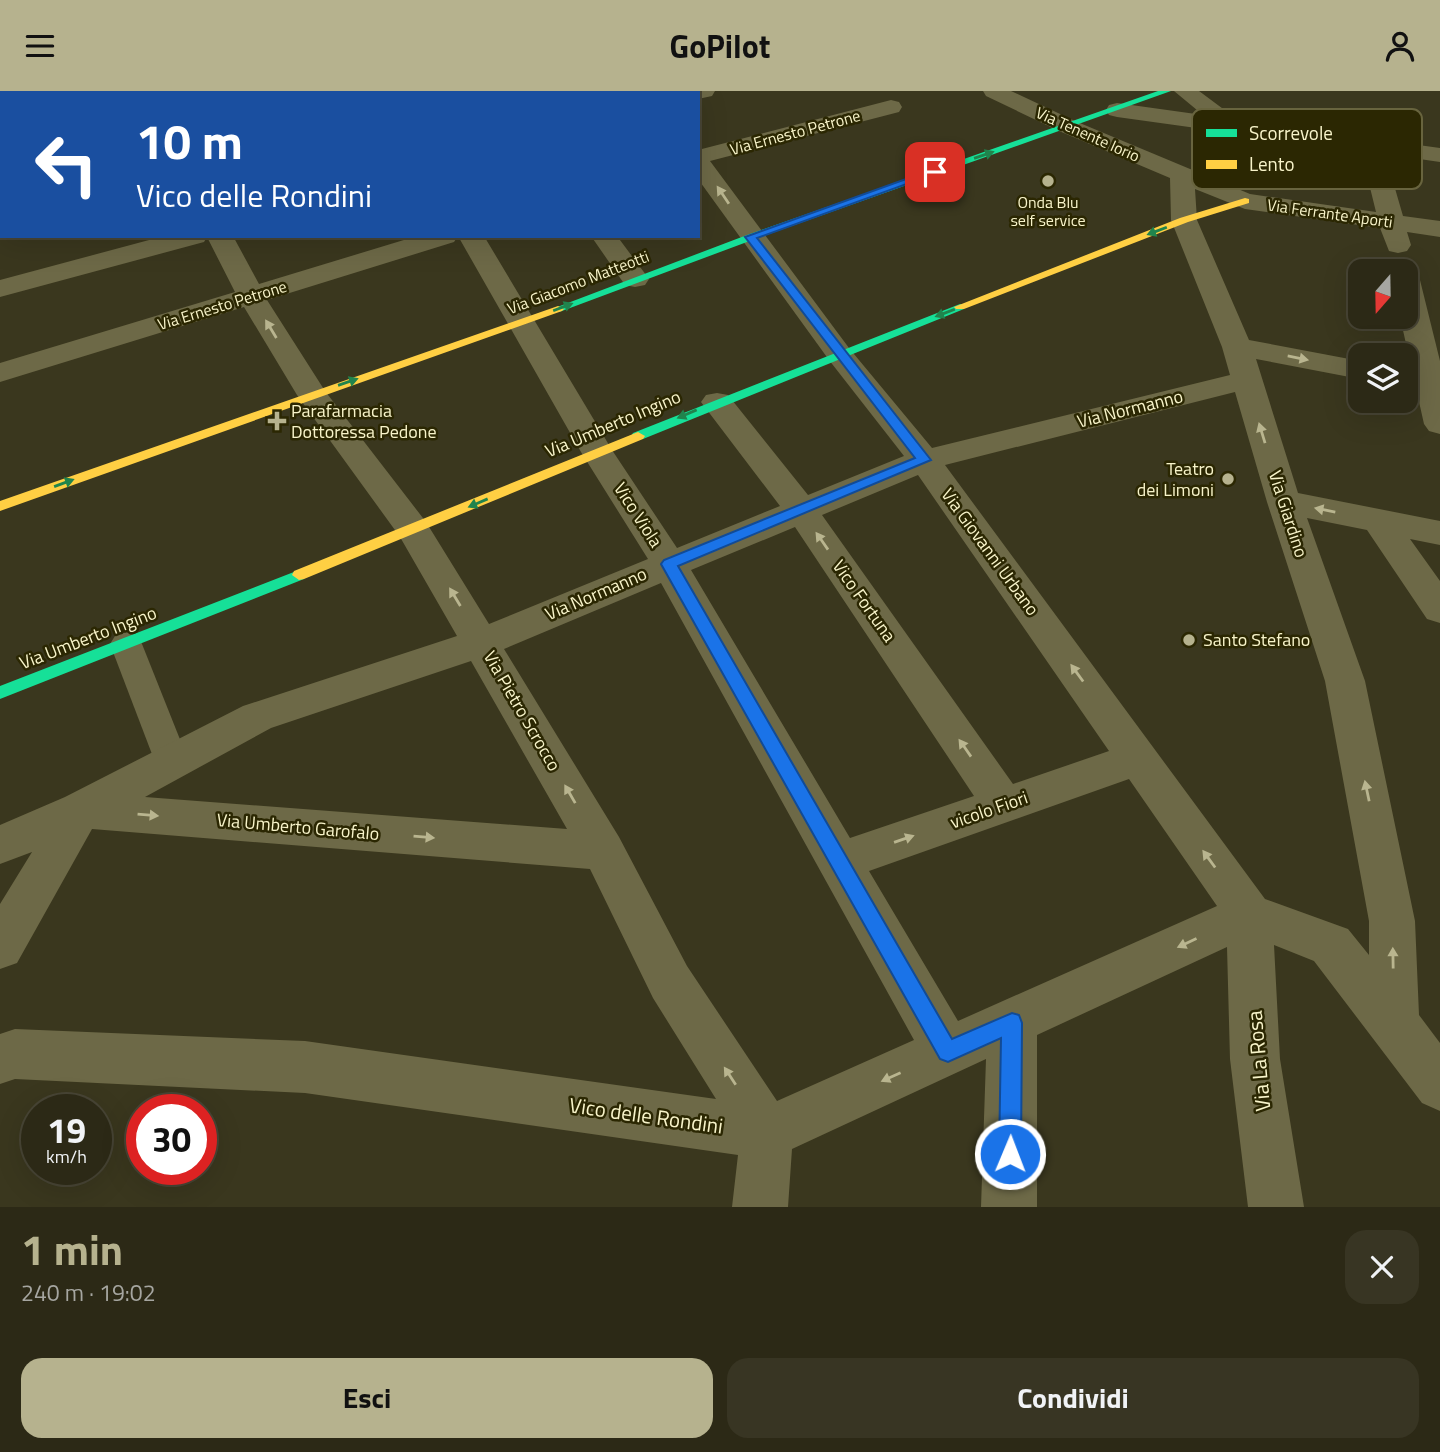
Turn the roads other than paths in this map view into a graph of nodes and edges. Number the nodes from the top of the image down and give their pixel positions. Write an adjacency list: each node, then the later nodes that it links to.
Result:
1 (994, 91): 8 (street, Via Tenente Iorio)
2 (1167, 91): 6 (street, Via Giacomo Matteotti)
3 (1185, 91): 5 (street)
4 (891, 107): 11 (street, Via Ernesto Petrone)
5 (1209, 109)
6 (1117, 110): 7 (street); 8 (street, Via Giacomo Matteotti)
7 (1192, 120)
8 (1067, 127): 13 (street, Via Tenente Iorio); 21 (street, Via Giacomo Matteotti, one-way to 8)
9 (1422, 153): 10 (street)
10 (1440, 155)
11 (700, 159)
12 (700, 163): 21 (street, Via Giovanni Urbano, one-way to 12)
13 (1182, 175): 14 (street, Via Ferrante Aporti); 18 (street, Via Giardino)
14 (1192, 179)
15 (1216, 189): 17 (street, Via Ferrante Aporti)
16 (1383, 189): 19 (street)
17 (1245, 201): 18 (street, Via Umberto Ingino); 19 (street, Via Ferrante Aporti)
18 (1184, 220): 33 (street, Via Giardino); 34 (street, Via Umberto Ingino, one-way to 34)
19 (1392, 222): 20 (street, Via Ferrante Aporti); 27 (street)
20 (1440, 229)
21 (751, 237): 28 (street, Via Giacomo Matteotti); 34 (street, Via Giovanni Urbano)
22 (188, 238): 29 (street)
23 (221, 238): 30 (street, Via Pietro Scrocco)
24 (439, 238): 30 (street, Via Ernesto Petrone)
25 (472, 238): 31 (street, Vico Viola)
26 (605, 238): 28 (street)
27 (1401, 259)
28 (635, 279): 31 (street, Via Giacomo Matteotti, one-way to 28)
29 (0, 289)
30 (251, 296): 36 (street, Via Ernesto Petrone); 39 (street, Via Pietro Scrocco, one-way to 30)
31 (523, 322): 39 (street, Via Giacomo Matteotti, one-way to 31); 42 (street, Vico Viola)
32 (1415, 329): 38 (street)
33 (1237, 347): 35 (street, one-way to 35); 37 (street, Via Giardino)
34 (839, 354): 40 (street, Via Umberto Ingino); 43 (street, Via Giovanni Urbano)
35 (1348, 368)
36 (0, 373)
37 (1246, 380): 43 (street, Via Normanno); 44 (street, Via Giardino, one-way to 37)
38 (1425, 382): 41 (street)
39 (312, 395): 45 (street, Via Giacomo Matteotti, one-way to 39); 48 (street, Via Pietro Scrocco)
40 (717, 402): 42 (street, Via Umberto Ingino, one-way to 42); 46 (street, Vico Fortuna)
41 (1440, 424)
42 (597, 451): 48 (street, Via Umberto Ingino, one-way to 48); 50 (street, Vico Viola)
43 (924, 460): 46 (street, Via Normanno); 55 (street, Via Giovanni Urbano, one-way to 43)
44 (1284, 502): 47 (street, one-way to 44); 65 (street, Via Giardino, one-way to 44)
45 (0, 506)
46 (801, 510): 50 (street, Via Normanno); 57 (street, Vico Fortuna, one-way to 46)
47 (1379, 521): 49 (street); 51 (street)
48 (414, 530): 52 (street, Via Pietro Scrocco, one-way to 48); 53 (street, Via Umberto Ingino)
49 (1440, 533)
50 (669, 564): 52 (street, Via Normanno); 61 (street, Vico Viola)
51 (1440, 609)
52 (482, 642): 56 (street, Via Normanno); 60 (street, Via Pietro Scrocco, one-way to 52)
53 (126, 644): 54 (street, Via Umberto Ingino); 56 (lane)
54 (0, 693)
55 (1138, 759): 57 (street, vicolo Fiori); 62 (street, Via Giovanni Urbano, one-way to 55)
56 (172, 761): 58 (street, Via Normanno)
57 (1004, 805): 61 (street, vicolo Fiori, one-way to 57)
58 (80, 810): 59 (street, Via Umberto Garofalo); 60 (street, Via Umberto Garofalo, one-way to 60); 63 (street)
59 (0, 845)
60 (603, 851): 69 (street, Via Pietro Scrocco, one-way to 60)
61 (840, 862): 66 (street, Vico Viola)
62 (1249, 914): 64 (street, one-way to 64); 65 (street); 72 (street, Via La Rosa)
63 (0, 947)
64 (1012, 1023): 66 (street); 71 (street)
65 (1394, 1023): 68 (street)
66 (948, 1051): 69 (street, one-way to 69)
67 (0, 1059): 69 (street, Vico delle Rondini)
68 (1440, 1085)
69 (767, 1133): 70 (street)
70 (760, 1207)
71 (1009, 1207)
72 (1276, 1207)

